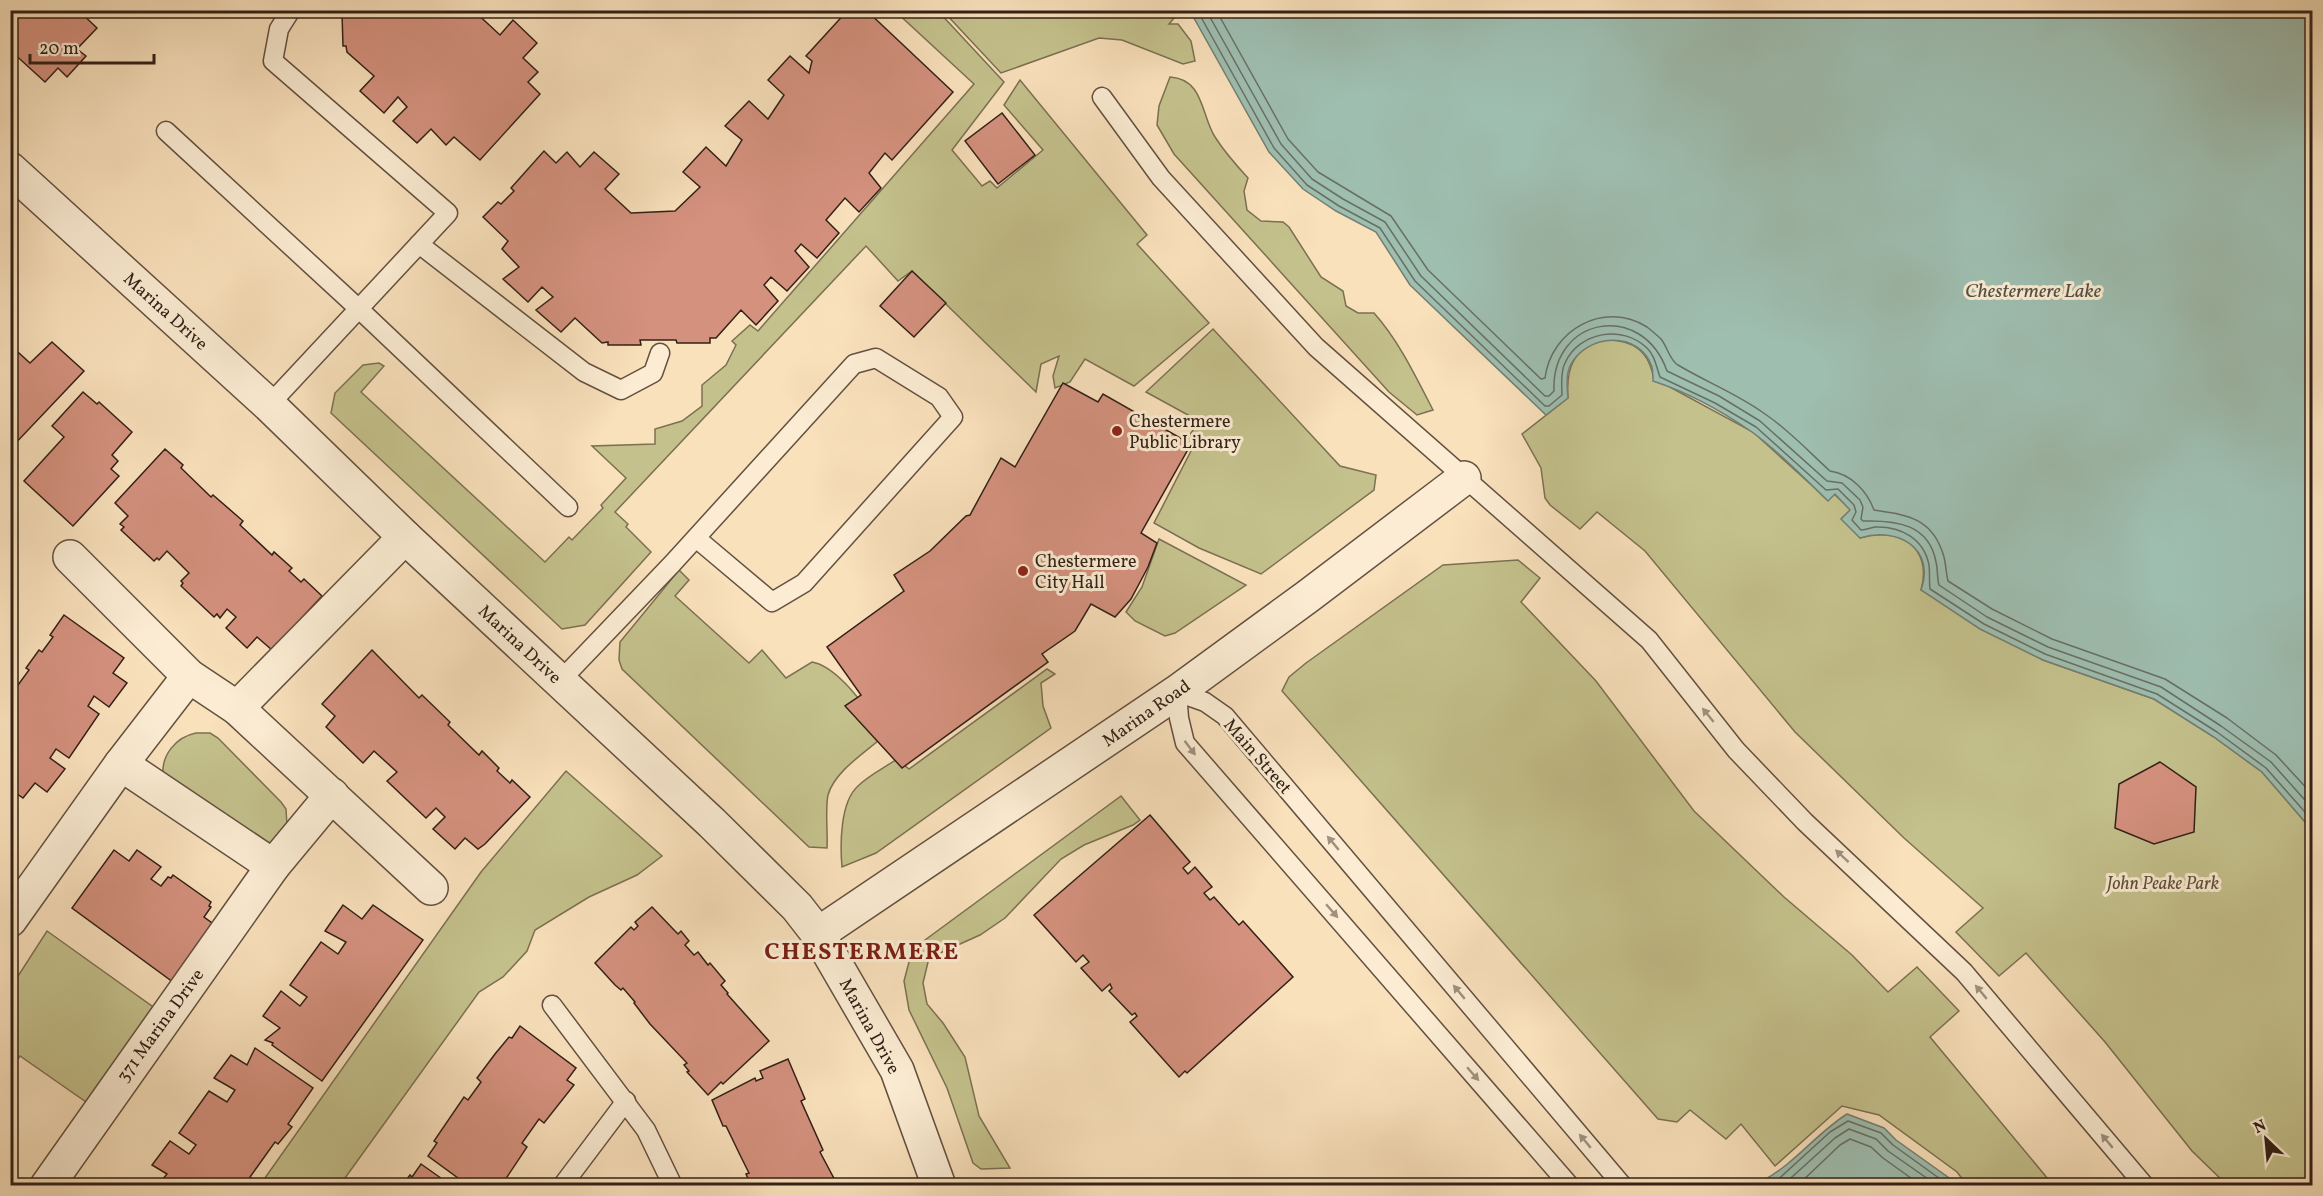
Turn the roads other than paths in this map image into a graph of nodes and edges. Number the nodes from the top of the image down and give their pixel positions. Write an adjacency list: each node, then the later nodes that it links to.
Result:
1 (291, 10): 5 (lane)
2 (1102, 97): 9 (lane)
3 (166, 131): 6 (lane)
4 (10, 169): 8 (street, Marina Drive)
5 (419, 244): 6 (lane); 7 (lane)
6 (359, 309): 8 (lane); 10 (lane)
7 (660, 353)
8 (269, 405): 11 (street, Marina Drive)
9 (1464, 478): 16 (street, Marina Road); 32 (lane, one-way to 9)
10 (568, 507)
11 (405, 537): 15 (street, Marina Drive); 17 (street)
12 (696, 538): 12 (lane); 15 (lane)
13 (70, 557): 14 (street)
14 (189, 676): 17 (street); 18 (street)
15 (560, 681): 23 (street, Marina Drive)
16 (1177, 692): 23 (street, Marina Road); 30 (lane, one-way to 30); 31 (lane, Main Street, one-way to 16)
17 (237, 708): 19 (street)
18 (121, 764): 20 (street); 22 (street)
19 (332, 795): 20 (street, 371 Marina Drive); 21 (street)
20 (273, 866): 26 (street, 371 Marina Drive)
21 (431, 888)
22 (10, 920)
23 (818, 934): 29 (street, Marina Drive)
24 (552, 1005): 25 (lane)
25 (626, 1101): 27 (lane); 28 (lane)
26 (47, 1185)
27 (562, 1185)
28 (673, 1185)
29 (939, 1185)
30 (1570, 1185)
31 (1623, 1185)
32 (2145, 1185)

